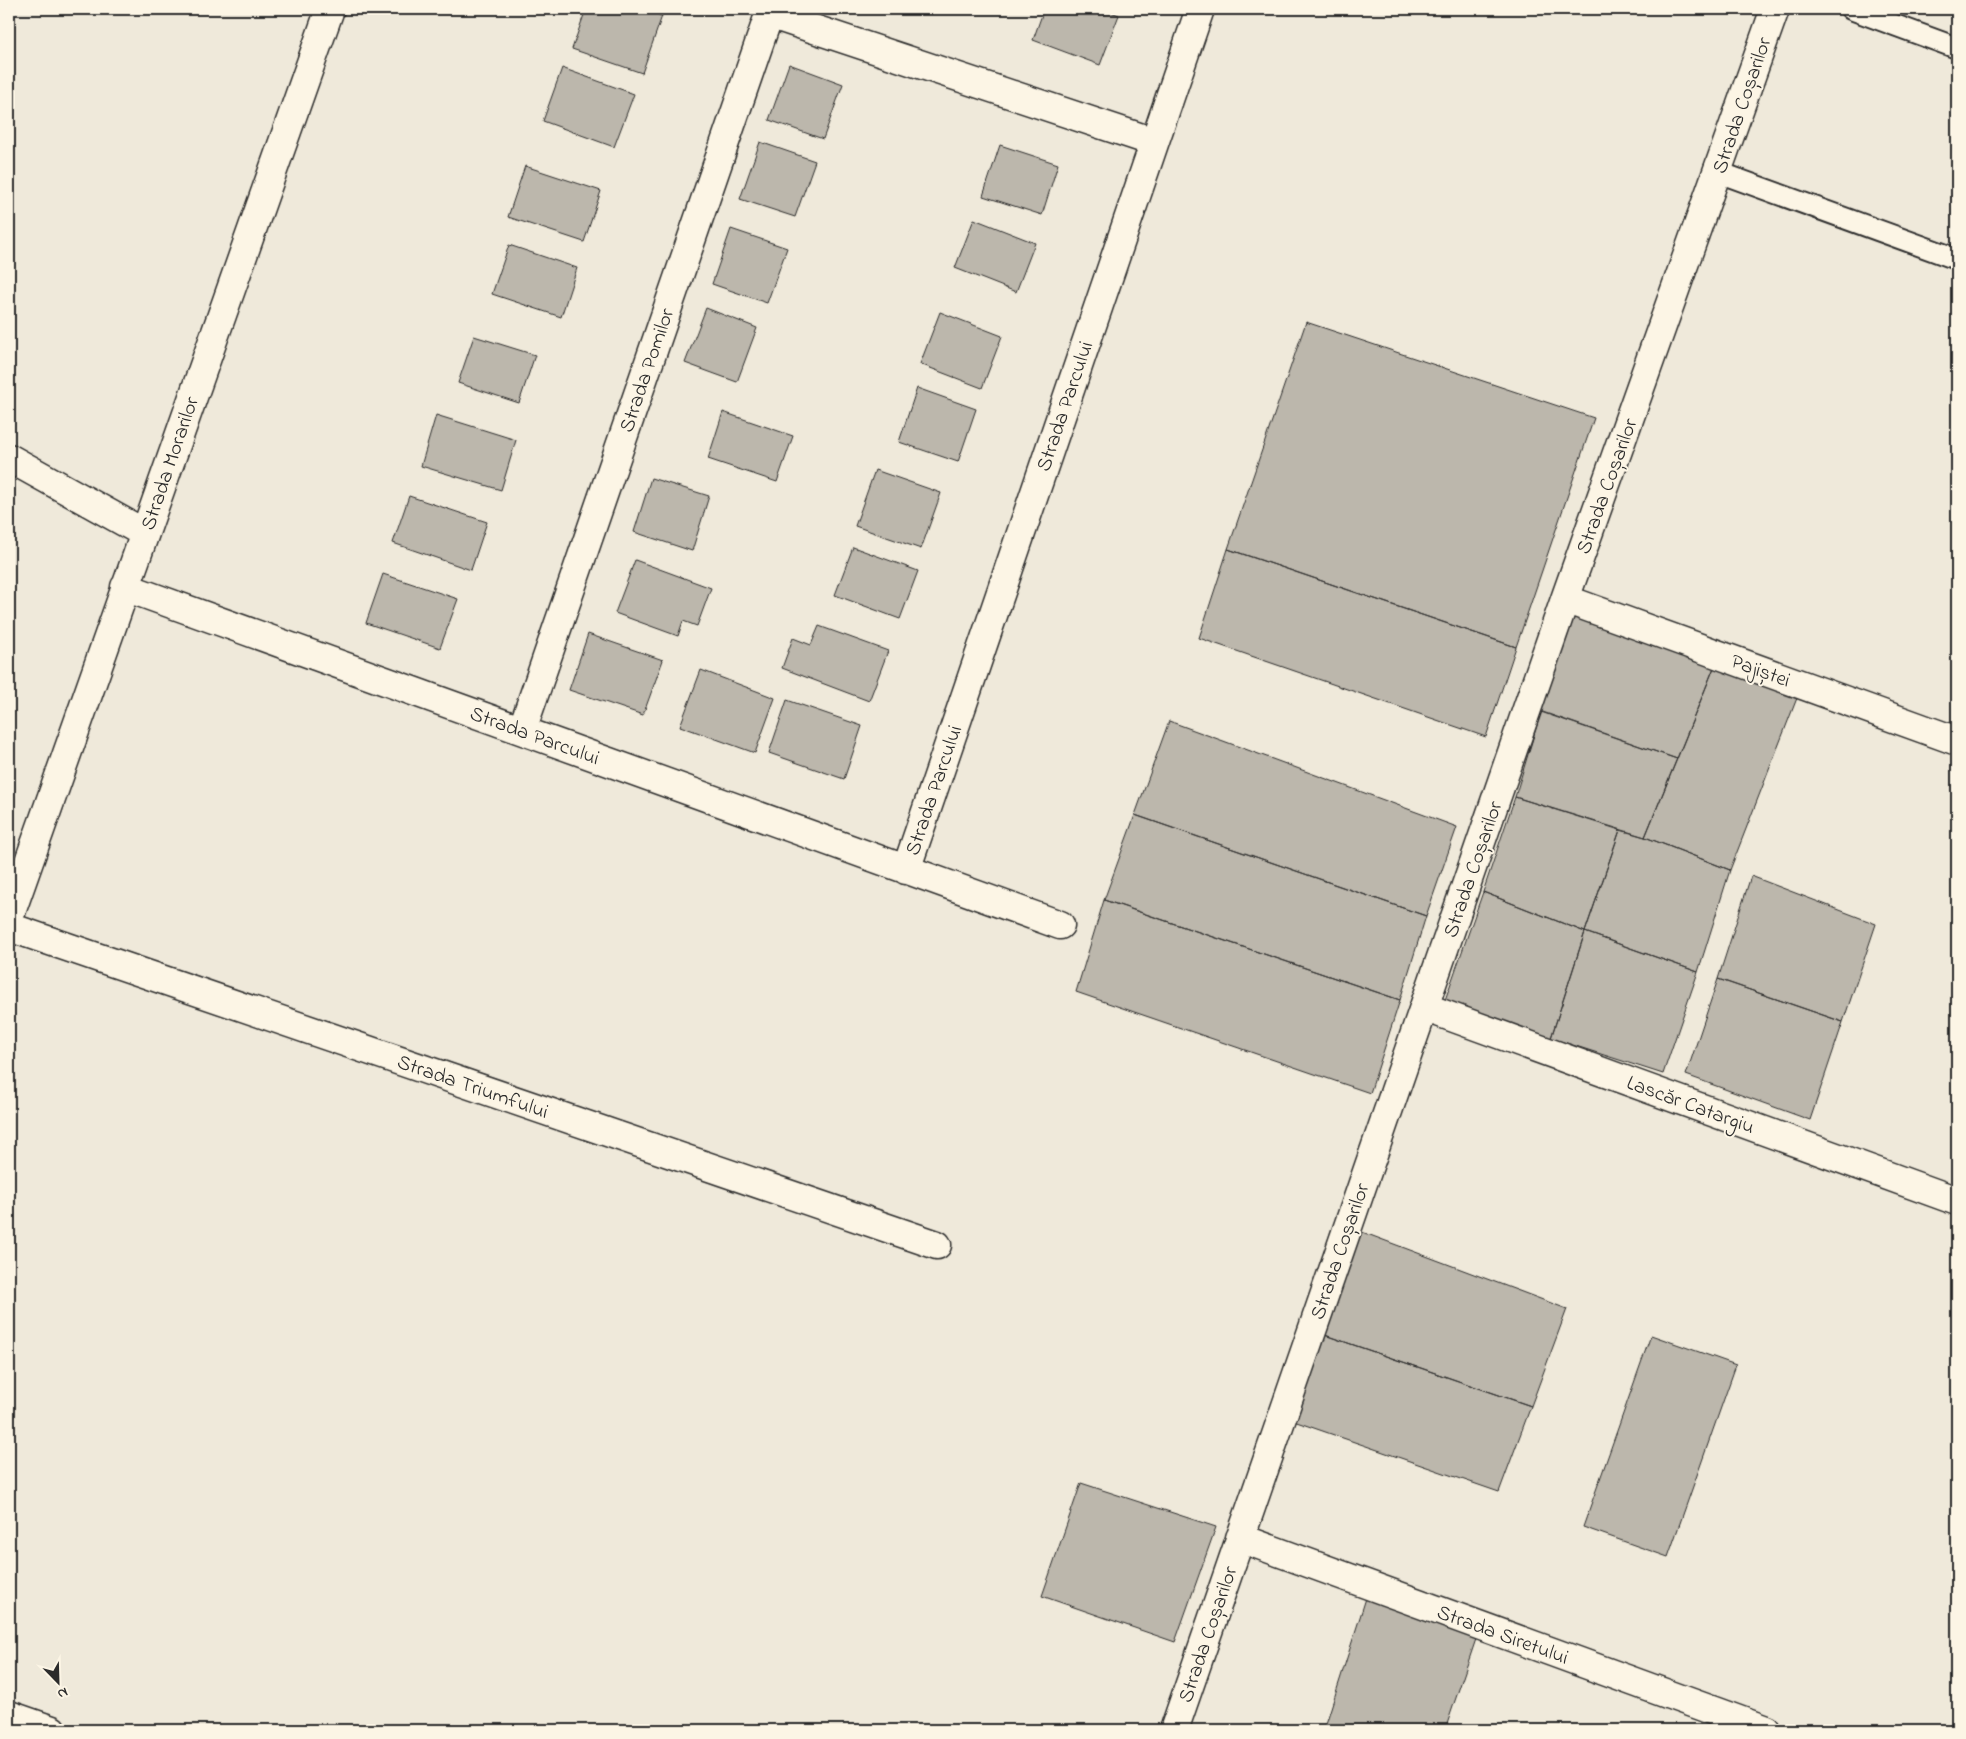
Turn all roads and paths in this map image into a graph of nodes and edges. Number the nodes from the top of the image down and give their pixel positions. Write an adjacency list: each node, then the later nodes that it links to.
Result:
1 (330, 9): 11 (street, Strada Morarilor)
2 (1200, 9): 7 (street, Strada Parcului)
3 (1775, 9): 8 (street, Strada Coșarilor)
4 (1851, 9): 6 (lane)
5 (770, 12): 7 (street); 14 (street, Strada Pomilor)
6 (1957, 48)
7 (1154, 142): 16 (street, Strada Parcului)
8 (1718, 172): 9 (lane); 13 (street, Strada Coșarilor)
9 (1957, 259)
10 (9, 458): 11 (street)
11 (144, 533): 12 (street, Strada Morarilor)
12 (125, 587): 14 (street, Strada Parcului); 17 (street, Strada Morarilor)
13 (1565, 599): 15 (street, Pajiștei); 20 (street, Strada Coșarilor)
14 (522, 730): 16 (street, Strada Parcului)
15 (1957, 741)
16 (906, 870): 18 (street)
17 (9, 918)
18 (1060, 925)
19 (9, 927): 22 (street, Strada Triumfului)
20 (1424, 1007): 21 (street, Lascăr Catargiu); 23 (street, Strada Coșarilor)
21 (1957, 1201)
22 (937, 1245)
23 (1240, 1538): 26 (street, Strada Coșarilor); 27 (street, Strada Siretului)
24 (9, 1715): 25 (street)
25 (52, 1730)
26 (1174, 1730)
27 (1766, 1730)

